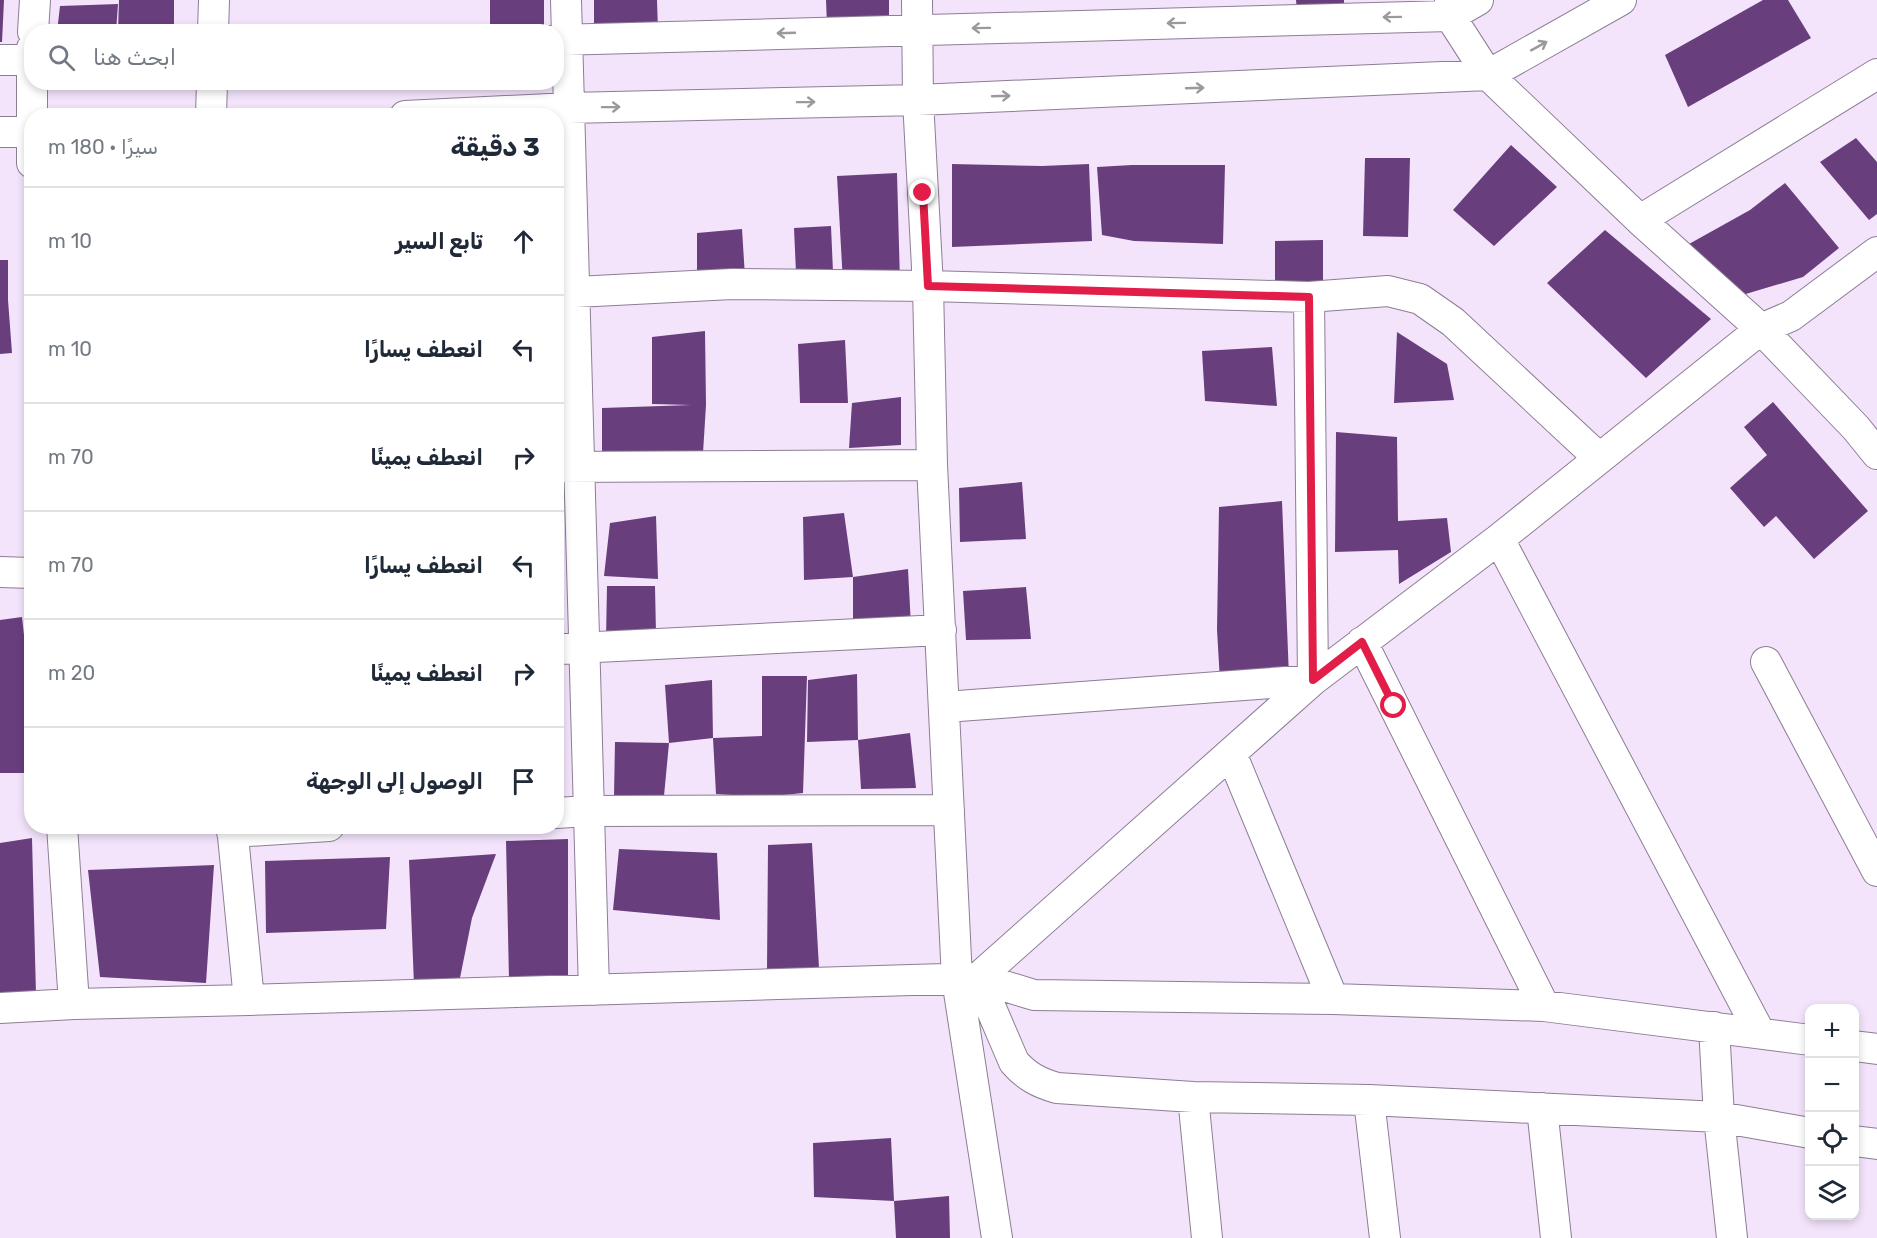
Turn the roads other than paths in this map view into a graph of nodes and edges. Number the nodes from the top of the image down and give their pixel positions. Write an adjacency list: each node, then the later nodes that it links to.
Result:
1 (35, 0): 8 (street)
2 (214, 0): 9 (street)
3 (566, 0): 10 (street)
4 (1478, 0): 6 (street)
5 (1621, 0): 16 (street, one-way to 5)
6 (1450, 8): 7 (street, one-way to 7); 16 (street)
7 (917, 15): 11 (street, one-way to 11); 19 (street)
8 (34, 24)
9 (213, 24)
10 (563, 24)
11 (564, 40)
12 (0, 60): 13 (street)
13 (24, 60)
14 (564, 66): 23 (street)
15 (1877, 74): 26 (street)
16 (1488, 75): 19 (street, one-way to 16); 26 (street)
17 (31, 90): 20 (street)
18 (212, 90): 21 (street)
19 (918, 100): 23 (street, one-way to 19); 28 (street)
20 (31, 108)
21 (211, 108)
22 (564, 108): 23 (street)
23 (569, 108): 29 (street)
24 (0, 132): 25 (street)
25 (24, 132)
26 (1640, 220): 31 (street)
27 (1877, 252): 31 (street)
28 (928, 286): 29 (street); 30 (street); 34 (street)
29 (565, 293): 35 (street)
30 (1309, 297): 33 (street); 43 (street)
31 (1761, 328): 32 (street); 33 (street)
32 (1877, 454)
33 (1599, 458): 36 (street)
34 (932, 465): 35 (street); 39 (street)
35 (567, 466): 41 (street)
36 (1499, 539): 40 (street); 60 (street)
37 (0, 572): 38 (street)
38 (24, 573)
39 (941, 630): 41 (street); 44 (street)
40 (1362, 642): 43 (street); 57 (street)
41 (570, 648): 47 (street)
42 (1766, 662): 51 (street)
43 (1313, 680): 44 (street); 45 (street)
44 (945, 707): 46 (street)
45 (1231, 753): 52 (street); 54 (street)
46 (949, 810): 47 (street); 52 (street)
47 (588, 811): 48 (street); 53 (street)
48 (564, 812)
49 (63, 834): 56 (street)
50 (232, 834): 55 (street)
51 (1877, 871)
52 (968, 978): 53 (street); 54 (street); 64 (street); 71 (street)
53 (594, 990): 55 (street)
54 (1333, 999): 57 (street)
55 (249, 1000): 56 (street)
56 (74, 1004): 58 (street)
57 (1544, 1006): 59 (street)
58 (0, 1008)
59 (1714, 1027): 60 (street); 67 (street)
60 (1760, 1033): 61 (street)
61 (1805, 1039)
62 (1859, 1047): 63 (street)
63 (1877, 1049)
64 (1193, 1097): 65 (street); 72 (street)
65 (1369, 1100): 66 (street); 73 (street)
66 (1542, 1108): 67 (street); 74 (street)
67 (1719, 1117): 68 (street); 75 (street)
68 (1805, 1132)
69 (1859, 1141): 70 (street)
70 (1877, 1144)
71 (997, 1238)
72 (1207, 1238)
73 (1385, 1238)
74 (1556, 1238)
75 (1732, 1238)

